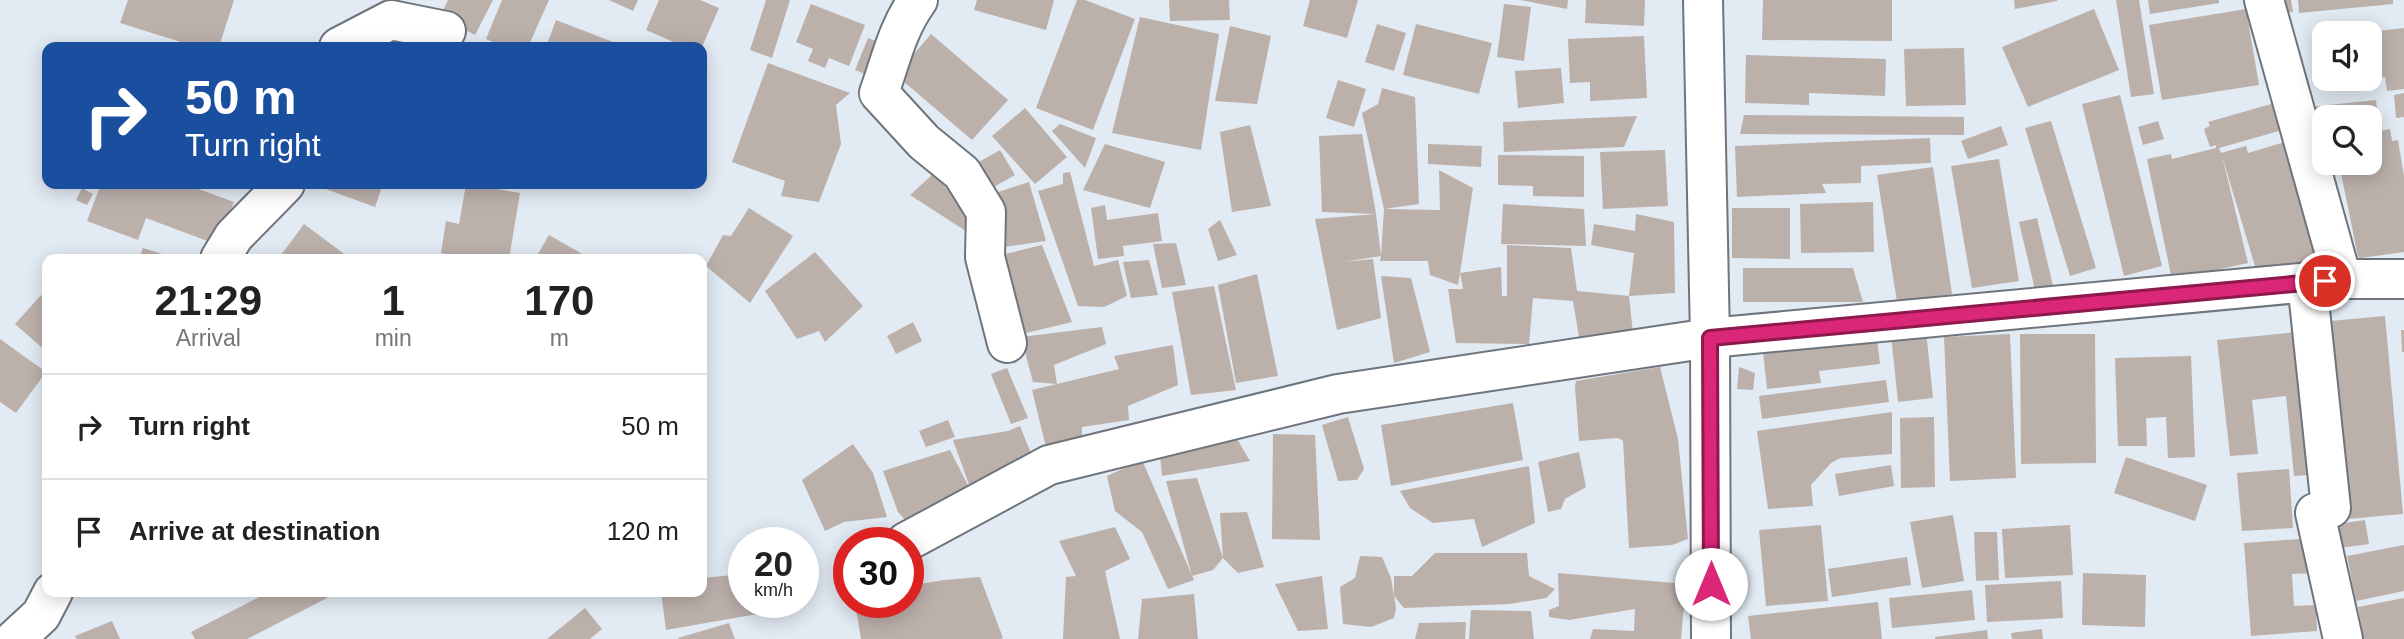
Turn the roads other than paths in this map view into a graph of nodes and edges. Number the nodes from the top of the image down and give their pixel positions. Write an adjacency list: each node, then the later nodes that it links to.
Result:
1 (918, 0): 11 (street)
2 (1703, 0): 10 (street)
3 (2264, 0): 9 (street)
4 (446, 31): 5 (street)
5 (349, 42)
6 (280, 189): 7 (street)
7 (223, 254)
8 (2404, 279): 9 (street)
9 (2325, 281): 10 (street); 16 (street)
10 (1710, 338): 12 (street); 15 (street)
11 (1007, 343)
12 (924, 532)
13 (50, 597): 14 (street)
14 (15, 639)
15 (1711, 639)
16 (2343, 639)

